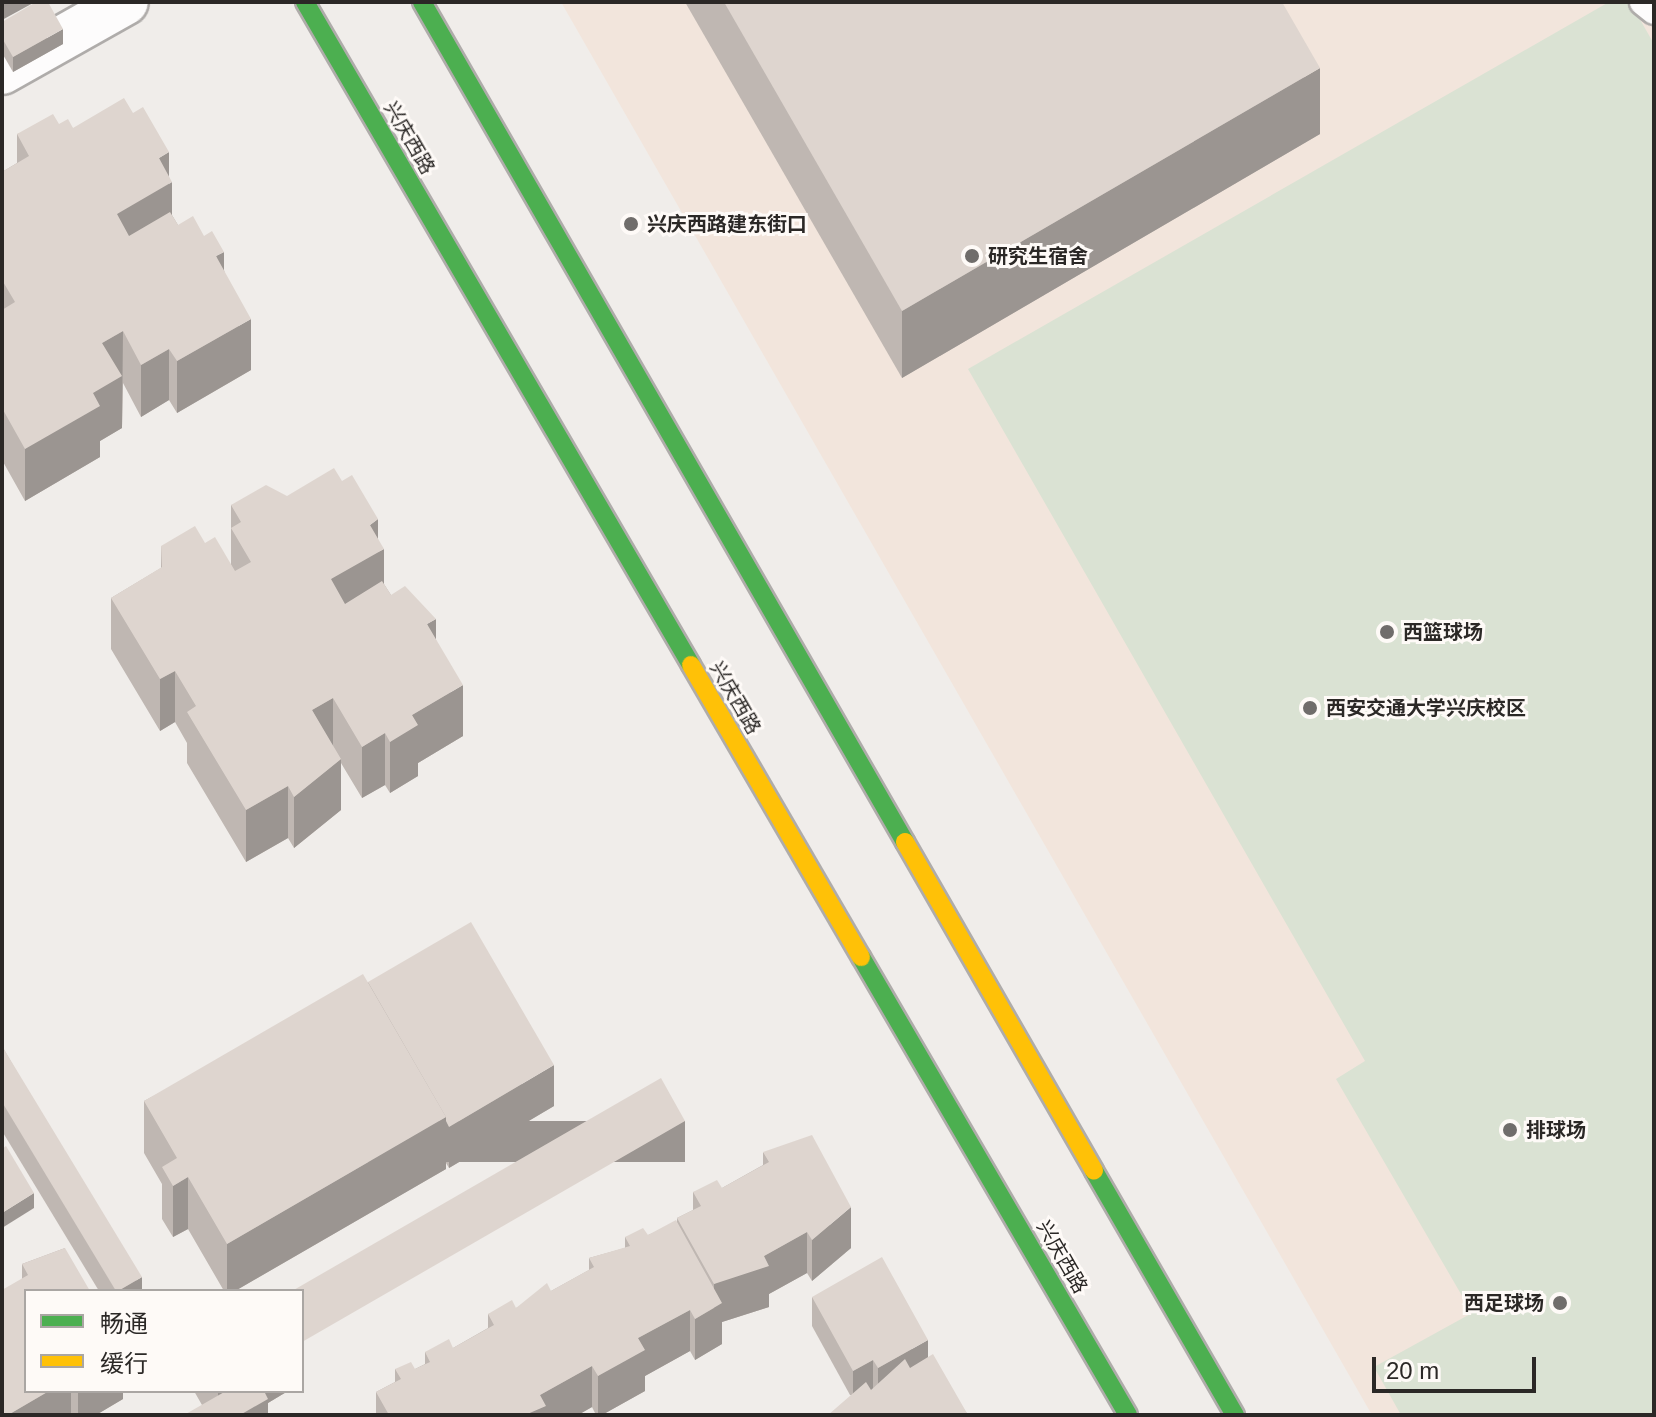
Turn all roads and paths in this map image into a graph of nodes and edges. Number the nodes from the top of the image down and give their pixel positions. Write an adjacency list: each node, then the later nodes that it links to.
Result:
1 (126, 2): 6 (street)
2 (305, 2): 7 (main road, 兴庆西路)
3 (422, 2): 8 (main road)
4 (1643, 2): 5 (lane)
5 (1654, 11)
6 (2, 72)
7 (1128, 1415)
8 (1235, 1415)

